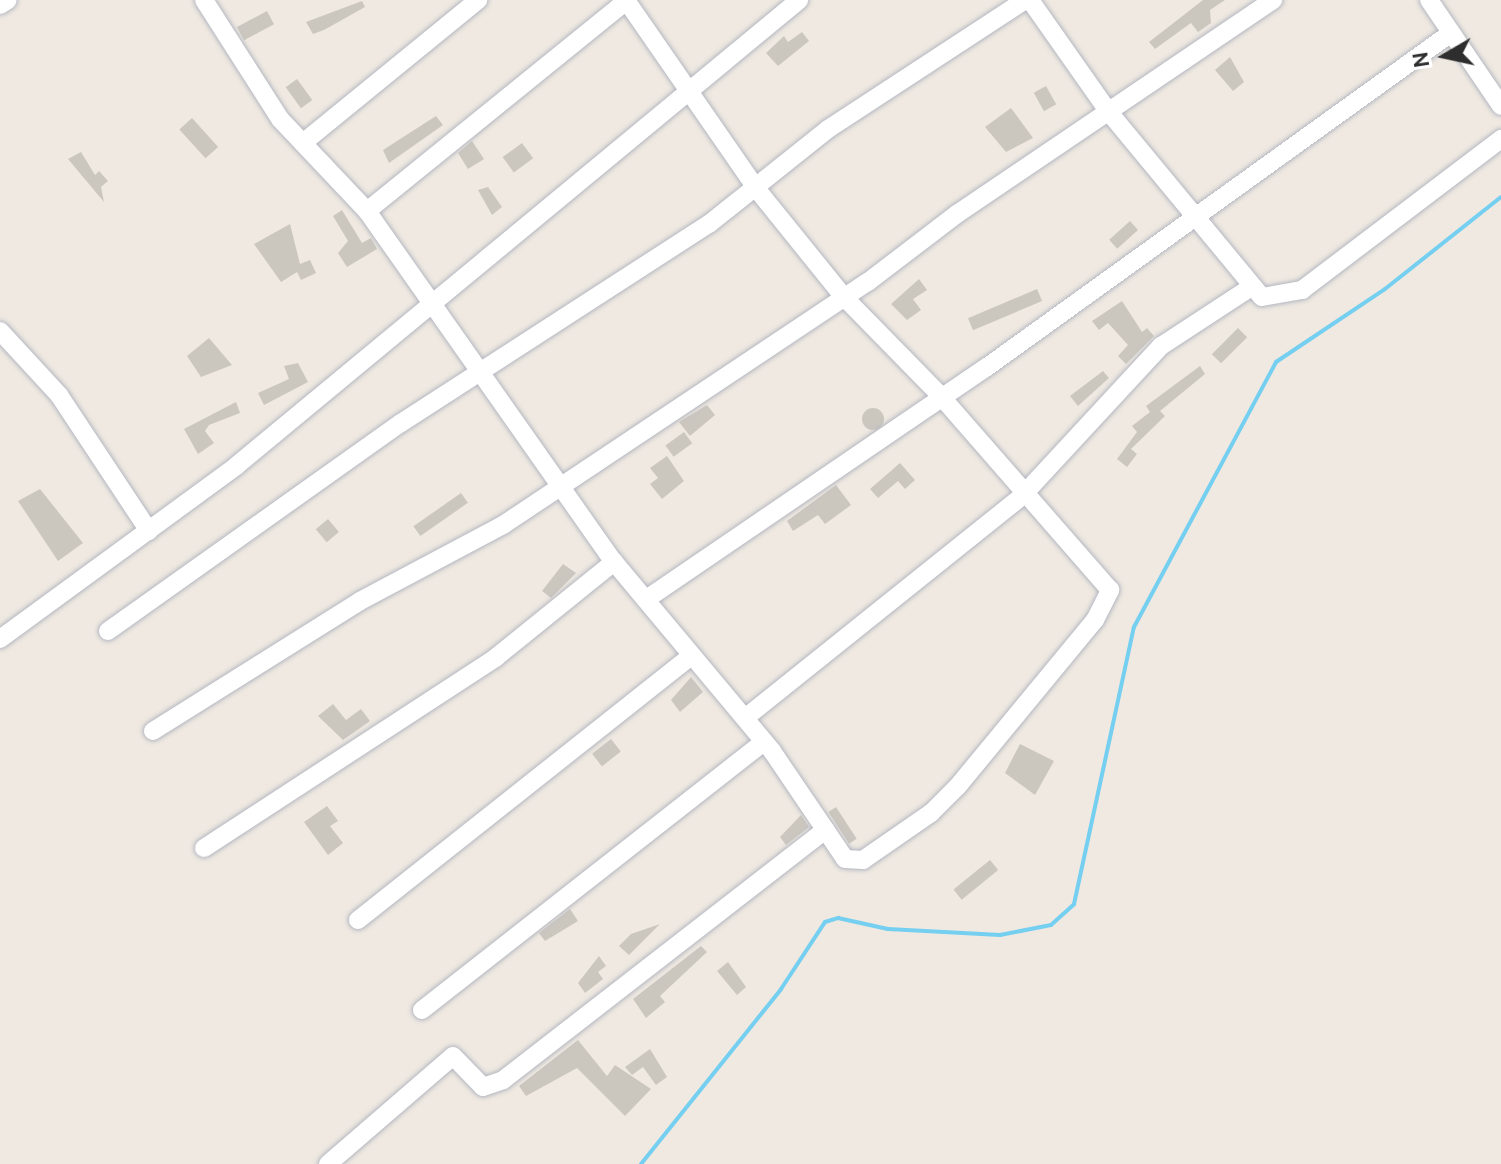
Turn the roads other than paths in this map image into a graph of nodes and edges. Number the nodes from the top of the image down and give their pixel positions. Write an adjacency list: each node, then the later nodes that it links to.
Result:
1 (8, 0): 9 (street)
2 (204, 0): 15 (street)
3 (478, 0): 15 (street)
4 (799, 0): 11 (street)
5 (1028, 0): 13 (street); 16 (street)
6 (1273, 0): 13 (street)
7 (1429, 0): 10 (street)
8 (627, 1): 11 (street); 17 (street)
9 (0, 5)
10 (1451, 33): 12 (street); 18 (street)
11 (692, 94): 16 (street); 21 (street)
12 (1501, 106)
13 (1108, 111): 18 (street); 20 (street)
14 (1501, 139): 19 (street)
15 (304, 142): 17 (street)
16 (756, 188): 20 (street); 23 (street)
17 (367, 211): 21 (street)
18 (1195, 218): 19 (street); 24 (street)
19 (1251, 287): 26 (street)
20 (843, 296): 24 (street); 25 (street)
21 (431, 306): 23 (street); 27 (street)
22 (0, 331): 27 (street)
23 (481, 374): 25 (street); 30 (street)
24 (939, 394): 26 (street); 29 (street)
25 (560, 483): 28 (street); 34 (street)
26 (1023, 495): 33 (street); 36 (street)
27 (149, 531): 31 (street)
28 (614, 562): 29 (street); 37 (street)
29 (648, 598): 32 (street)
30 (108, 631)
31 (0, 639)
32 (692, 655): 33 (street); 38 (street)
33 (745, 718): 35 (street)
34 (153, 731)
35 (764, 742): 36 (street); 39 (street)
36 (825, 830): 40 (street)
37 (204, 848)
38 (358, 920)
39 (422, 1010)
40 (328, 1164)

